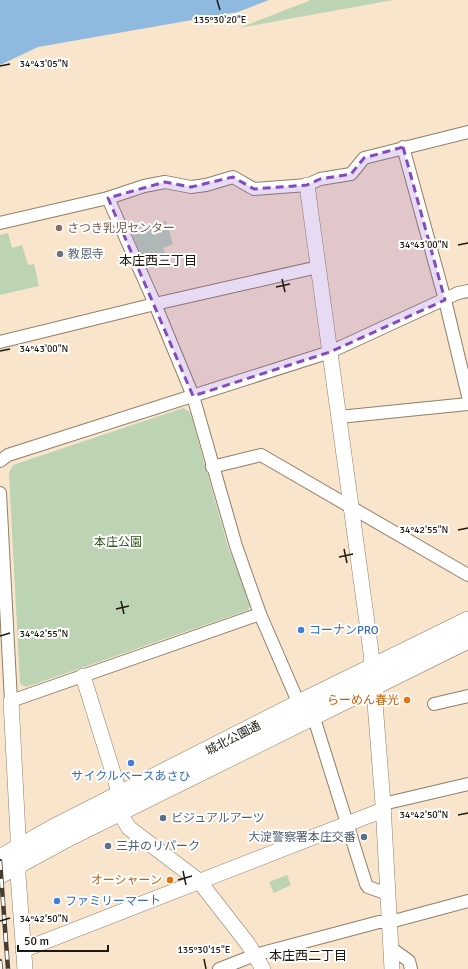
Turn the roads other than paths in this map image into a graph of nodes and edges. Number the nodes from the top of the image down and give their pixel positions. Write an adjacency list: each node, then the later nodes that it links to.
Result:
1 (468, 132): 2 (street)
2 (404, 147): 3 (street); 8 (street)
3 (307, 185): 4 (street); 6 (street)
4 (108, 198): 5 (street); 9 (street)
5 (0, 223)
6 (318, 267): 9 (street); 11 (street)
7 (468, 291): 8 (street)
8 (444, 300): 11 (street); 13 (street)
9 (154, 304): 10 (street); 12 (street)
10 (0, 342)
11 (330, 352): 12 (street); 15 (street)
12 (193, 396): 16 (street); 17 (street)
13 (468, 396)
14 (468, 404): 15 (street)
15 (339, 417): 19 (street)
16 (0, 461)
17 (212, 467): 19 (street); 21 (street)
18 (0, 493): 27 (street)
19 (350, 507): 20 (street); 25 (street)
20 (468, 575)
21 (260, 614): 24 (street); 29 (street)
22 (468, 621): 25 (main road, 城北公園通)
23 (468, 639): 25 (main road, 城北公園通)
24 (83, 676): 27 (street); 31 (street)
25 (372, 677): 29 (main road, 城北公園通); 32 (street)
26 (468, 696): 28 (street)
27 (11, 701): 34 (street)
28 (434, 704)
29 (306, 710): 31 (main road, 城北公園通); 33 (street)
30 (468, 784): 32 (street)
31 (119, 803): 34 (main road, 城北公園通); 36 (street)
32 (383, 807): 33 (street); 37 (street)
33 (347, 824): 36 (street); 37 (street)
34 (12, 857): 35 (main road, 城北公園通); 41 (street)
35 (0, 874)
36 (199, 881): 41 (street); 42 (street)
37 (388, 894): 39 (street)
38 (468, 901): 39 (street)
39 (390, 922): 40 (street); 42 (street)
40 (391, 948): 46 (street); 47 (street)
41 (23, 950): 43 (street)
42 (255, 955): 44 (street); 45 (street)
43 (25, 969)
44 (219, 969)
45 (263, 969)
46 (392, 969)
47 (411, 969)

